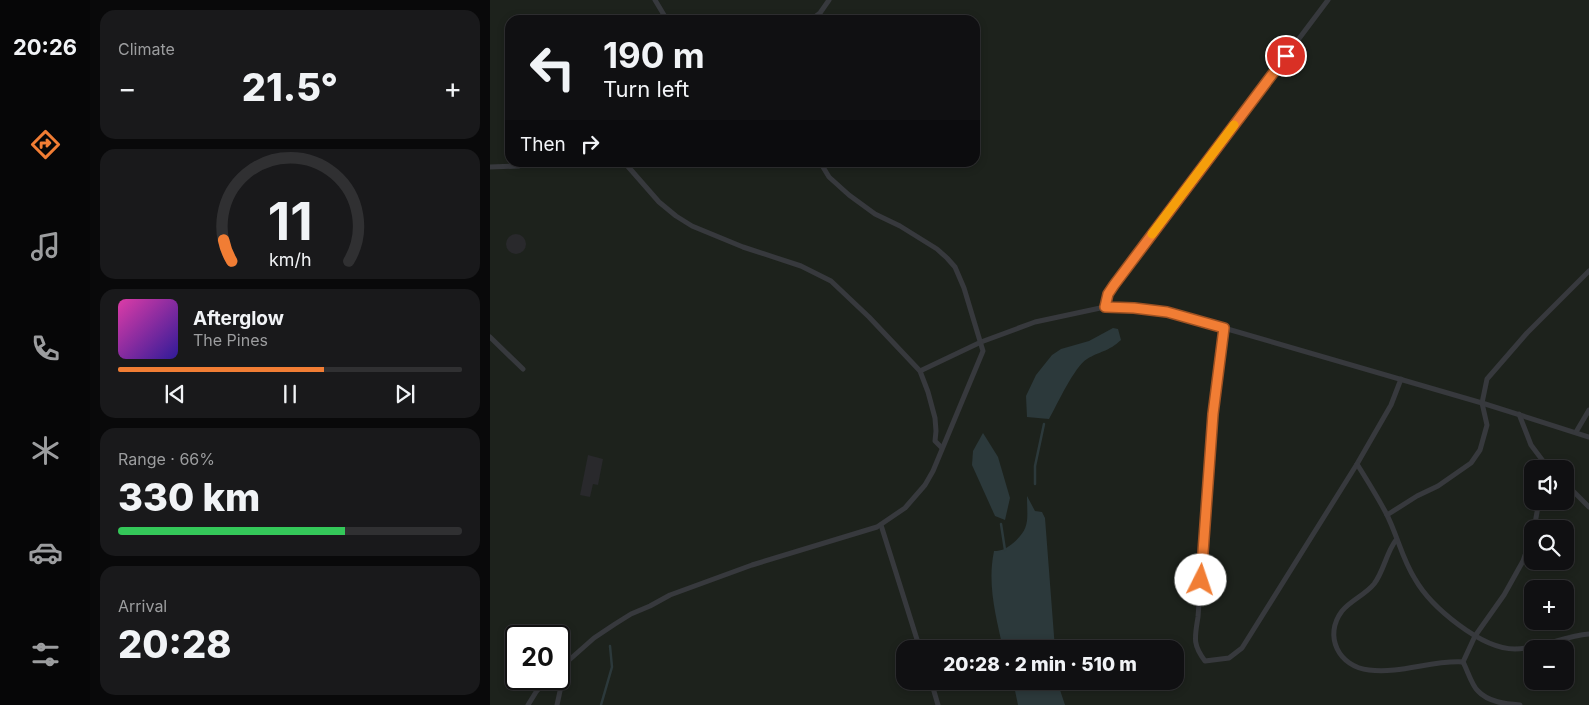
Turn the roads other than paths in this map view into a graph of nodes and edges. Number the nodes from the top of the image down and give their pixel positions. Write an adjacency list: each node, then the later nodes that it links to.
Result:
1 (655, 0): 4 (lane)
2 (829, 0): 5 (lane)
3 (1328, 0): 11 (lane)
4 (664, 15)
5 (817, 15)
6 (505, 166): 7 (lane)
7 (490, 167)
8 (628, 167): 16 (lane)
9 (823, 167): 14 (lane)
10 (1589, 271): 18 (lane)
11 (1105, 307): 12 (lane); 14 (lane)
12 (1224, 328): 17 (lane); 25 (lane)
13 (490, 337): 15 (lane)
14 (981, 342): 16 (lane); 23 (lane)
15 (523, 369)
16 (920, 371): 23 (lane)
17 (1400, 380): 18 (lane); 25 (lane)
18 (1482, 403): 20 (lane); 28 (lane)
19 (1589, 410): 21 (lane)
20 (1519, 414): 21 (lane); 24 (lane)
21 (1576, 432): 22 (lane)
22 (1589, 437)
23 (941, 447): 29 (lane)
24 (1539, 460)
25 (1357, 464): 28 (lane)
26 (1574, 492): 27 (lane)
27 (1589, 506)
28 (1387, 514): 30 (lane)
29 (881, 525): 34 (lane); 35 (lane)
30 (1396, 540): 33 (lane); 36 (lane)
31 (1524, 558): 33 (lane)
32 (1589, 634): 33 (lane)
33 (1475, 636): 36 (lane)
34 (917, 640)
35 (570, 659)
36 (1464, 662): 43 (lane)
37 (539, 690): 40 (lane)
38 (560, 690): 41 (lane)
39 (934, 690): 42 (lane)
40 (528, 705)
41 (557, 705)
42 (938, 705)
43 (1520, 705)

